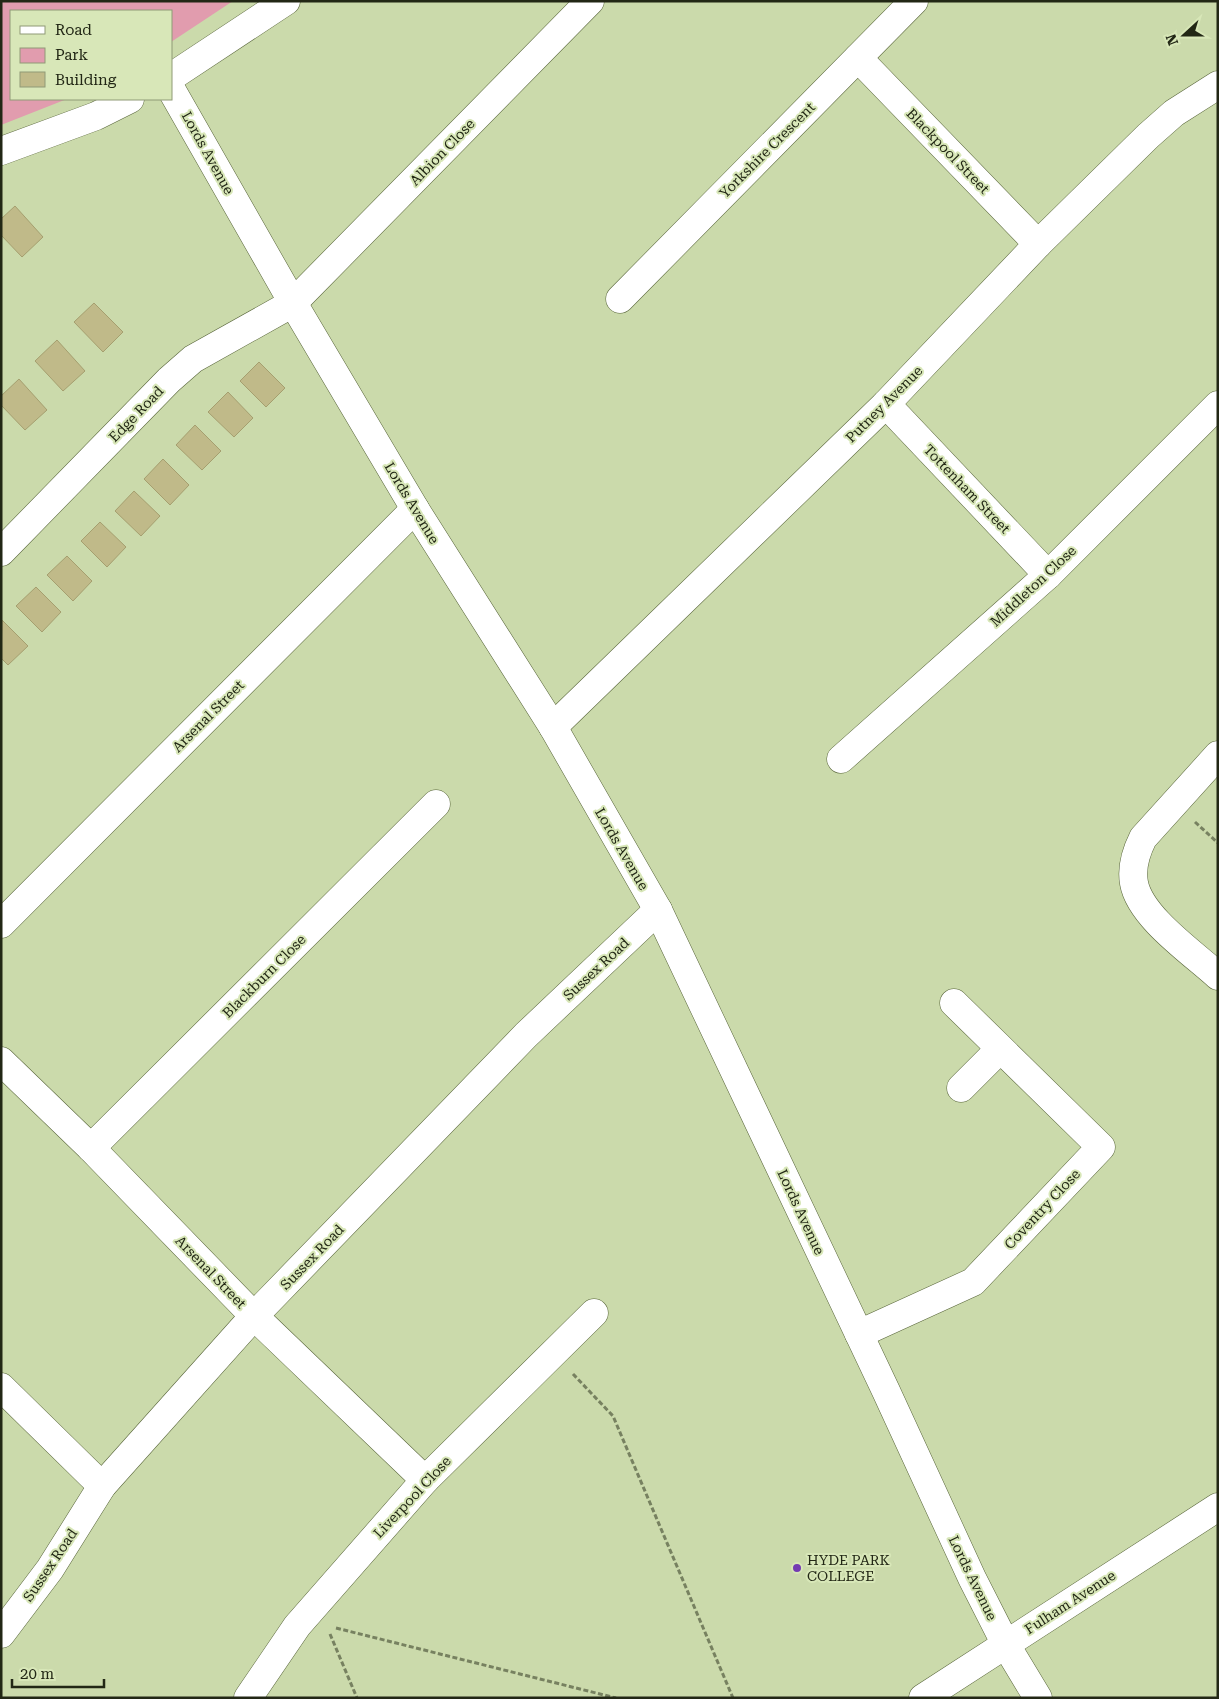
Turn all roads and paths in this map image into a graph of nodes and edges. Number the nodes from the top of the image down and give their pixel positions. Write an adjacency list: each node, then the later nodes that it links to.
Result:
1 (286, 1): 5 (street)
2 (590, 1): 12 (street, Albion Close)
3 (914, 1): 4 (street, Yorkshire Crescent)
4 (858, 58): 10 (street, Blackpool Street); 11 (street, Yorkshire Crescent)
5 (172, 76)
6 (1218, 85): 10 (street, Putney Avenue)
7 (172, 90): 12 (street, Lords Avenue)
8 (128, 100): 9 (street)
9 (1, 152)
10 (1038, 244): 13 (street, Putney Avenue)
11 (620, 299)
12 (293, 303): 15 (street, Lords Avenue); 16 (street, Edge Road)
13 (886, 404): 17 (street, Tottenham Street); 18 (street, Putney Avenue)
14 (1218, 405): 17 (street, Middleton Close)
15 (415, 510): 18 (street, Lords Avenue); 23 (street, Arsenal Street)
16 (1, 552)
17 (1048, 575): 20 (street, Middleton Close)
18 (553, 727): 22 (street, Lords Avenue)
19 (1218, 755): 24 (street)
20 (841, 759)
21 (436, 804): 29 (street, Blackburn Close)
22 (658, 910): 31 (street, Sussex Road); 32 (street, Lords Avenue)
23 (1, 924)
24 (1218, 976)
25 (954, 1003): 26 (street, Coventry Close)
26 (1000, 1049): 28 (street); 32 (street, Coventry Close)
27 (1, 1061): 29 (street, Arsenal Street)
28 (961, 1088)
29 (91, 1148): 31 (street, Arsenal Street)
30 (594, 1313): 33 (street, Liverpool Close)
31 (254, 1316): 35 (street, Arsenal Street); 36 (street, Sussex Road)
32 (859, 1334): 39 (street, Lords Avenue)
33 (554, 1352): 35 (street, Liverpool Close); 43 (path)
34 (1, 1387): 36 (street)
35 (425, 1480): 40 (street, Liverpool Close)
36 (102, 1486): 38 (street, Sussex Road)
37 (1218, 1507): 39 (street, Fulham Avenue)
38 (1, 1634)
39 (1006, 1645): 44 (street, Fulham Avenue); 45 (street, Lords Avenue)
40 (248, 1698)
41 (357, 1698): 42 (path)
42 (616, 1698)
43 (733, 1698)
44 (923, 1698)
45 (1038, 1698)

